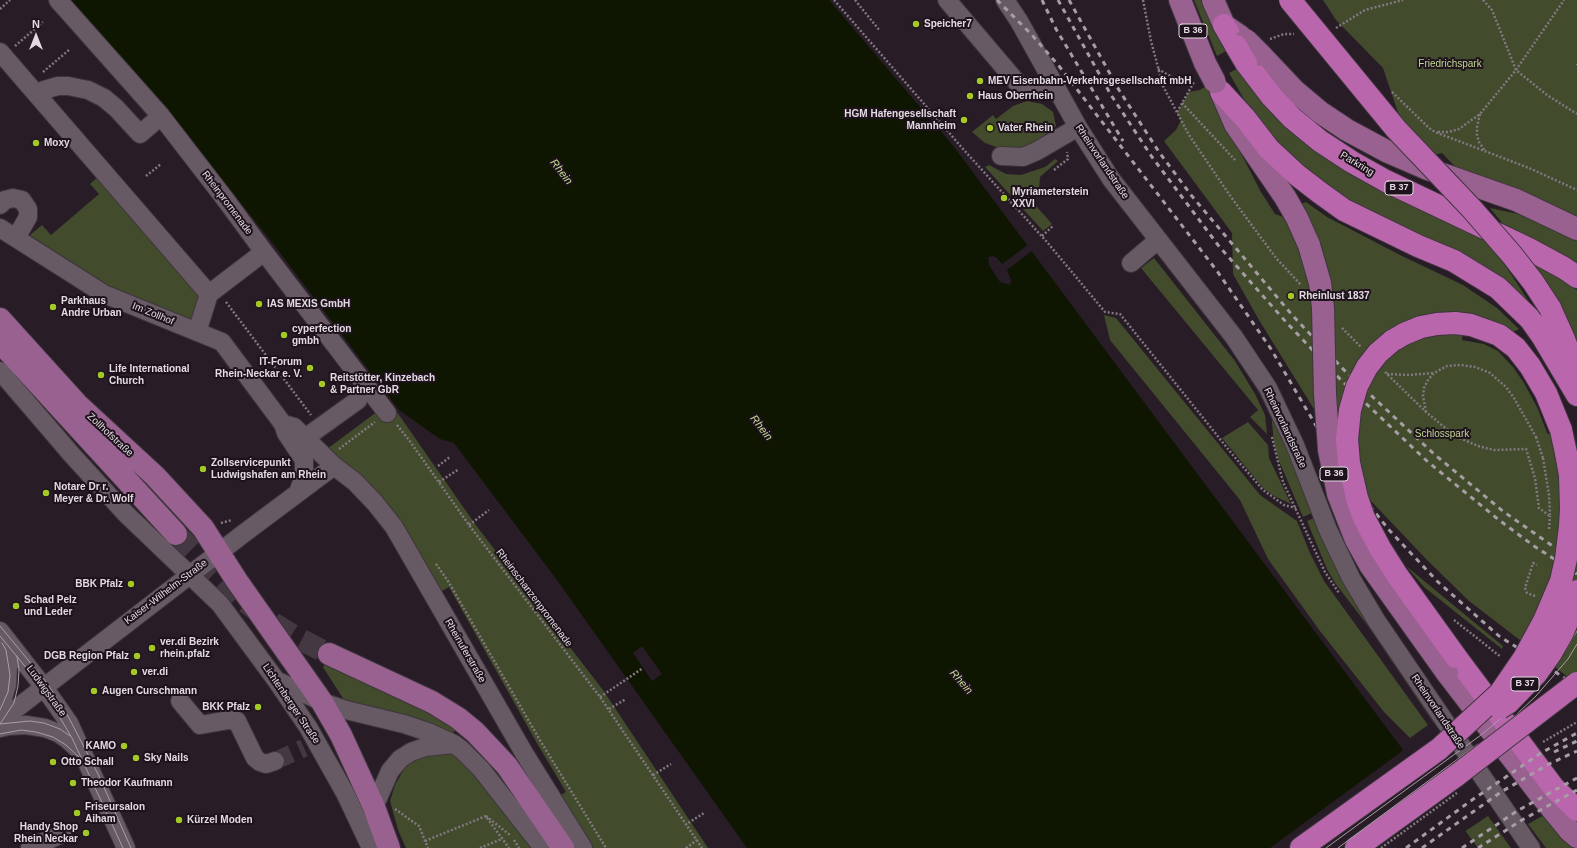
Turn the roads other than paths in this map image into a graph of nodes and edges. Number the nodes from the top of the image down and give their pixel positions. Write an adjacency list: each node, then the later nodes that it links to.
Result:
1 (58, 0): 13 (street, Rheinpromenade)
2 (947, 0): 11 (street)
3 (1005, 0): 11 (street, Rheinvorlandstraße)
4 (1180, 0): 10 (main road, B 36)
5 (1213, 0): 7 (main road, Parkring / B 37)
6 (1290, 0): 29 (highway, bridge)
7 (1224, 25): 8 (highway, Parkring / B 37)
8 (1251, 49): 18 (main road); 23 (highway, Parkring / B 37)
9 (5, 51): 12 (street)
10 (1214, 79): 30 (highway); 46 (main road, B 36, bridge)
11 (1054, 86): 14 (street, Rheinvorlandstraße)
12 (38, 95): 13 (street); 24 (street)
13 (161, 116): 21 (street, Rheinpromenade)
14 (1078, 126): 15 (street); 20 (street, Rheinvorlandstraße)
15 (1002, 156)
16 (0, 205): 19 (street)
17 (0, 228): 19 (street, Im Zollhof)
18 (1577, 229)
19 (16, 238): 26 (street, Im Zollhof)
20 (1158, 240): 22 (street); 36 (street, Rheinvorlandstraße)
21 (264, 252): 24 (street); 32 (street, Rheinpromenade)
22 (1130, 263)
23 (1577, 277)
24 (212, 292): 26 (street)
25 (0, 319): 40 (main road, Zollhofstraße)
26 (197, 332): 33 (street, Im Zollhof)
27 (0, 342): 39 (main road)
28 (0, 371): 41 (street)
29 (1577, 374)
30 (1577, 395)
31 (358, 400): 34 (street)
32 (387, 413)
33 (284, 424): 34 (street, Im Zollhof); 37 (street, Im Zollhof)
34 (305, 438): 35 (street, Im Zollhof)
35 (334, 459): 37 (street, Kaiser-Wilhelm-Straße); 69 (street, Rheinuferstraße)
36 (1305, 469): 38 (street); 72 (street, Rheinvorlandstraße)
37 (298, 492): 40 (street, Kaiser-Wilhelm-Straße)
38 (1344, 493)
39 (176, 534)
40 (218, 553): 41 (street, Kaiser-Wilhelm-Straße); 51 (main road, Zollhofstraße)
41 (190, 575): 47 (street, Lichtenberger Straße); 49 (street, Kaiser-Wilhelm-Straße)
42 (1577, 591): 56 (highway, B 37, bridge)
43 (0, 631): 49 (street, Ludwigstraße)
44 (0, 640): 52 (street)
45 (329, 654): 68 (main road)
46 (1451, 665): 56 (highway, B 36, bridge); 60 (highway, B 36); 62 (main road, B 36)
47 (276, 680): 51 (street); 65 (street, Lichtenberger Straße)
48 (1577, 684): 71 (highway, bridge)
49 (44, 686): 53 (street, Kaiser-Wilhelm-Straße); 57 (street, Ludwigstraße)
50 (180, 700): 58 (street)
51 (322, 702): 55 (street); 59 (main road, Zollhofstraße)
52 (0, 708)
53 (0, 721)
54 (0, 728): 57 (street, Ludwigstraße)
55 (454, 744): 59 (street); 67 (street)
56 (1438, 749): 70 (highway, B 37)
57 (85, 756): 64 (street, Ludwigstraße)
58 (275, 761)
59 (384, 808): 66 (main road)
60 (1577, 810)
61 (62, 834): 63 (street)
62 (1577, 838)
63 (30, 848)
64 (126, 848)
65 (371, 848)
66 (389, 848)
67 (543, 848)
68 (563, 848)
69 (583, 848)
70 (1301, 848)
71 (1356, 848)
72 (1531, 848)

